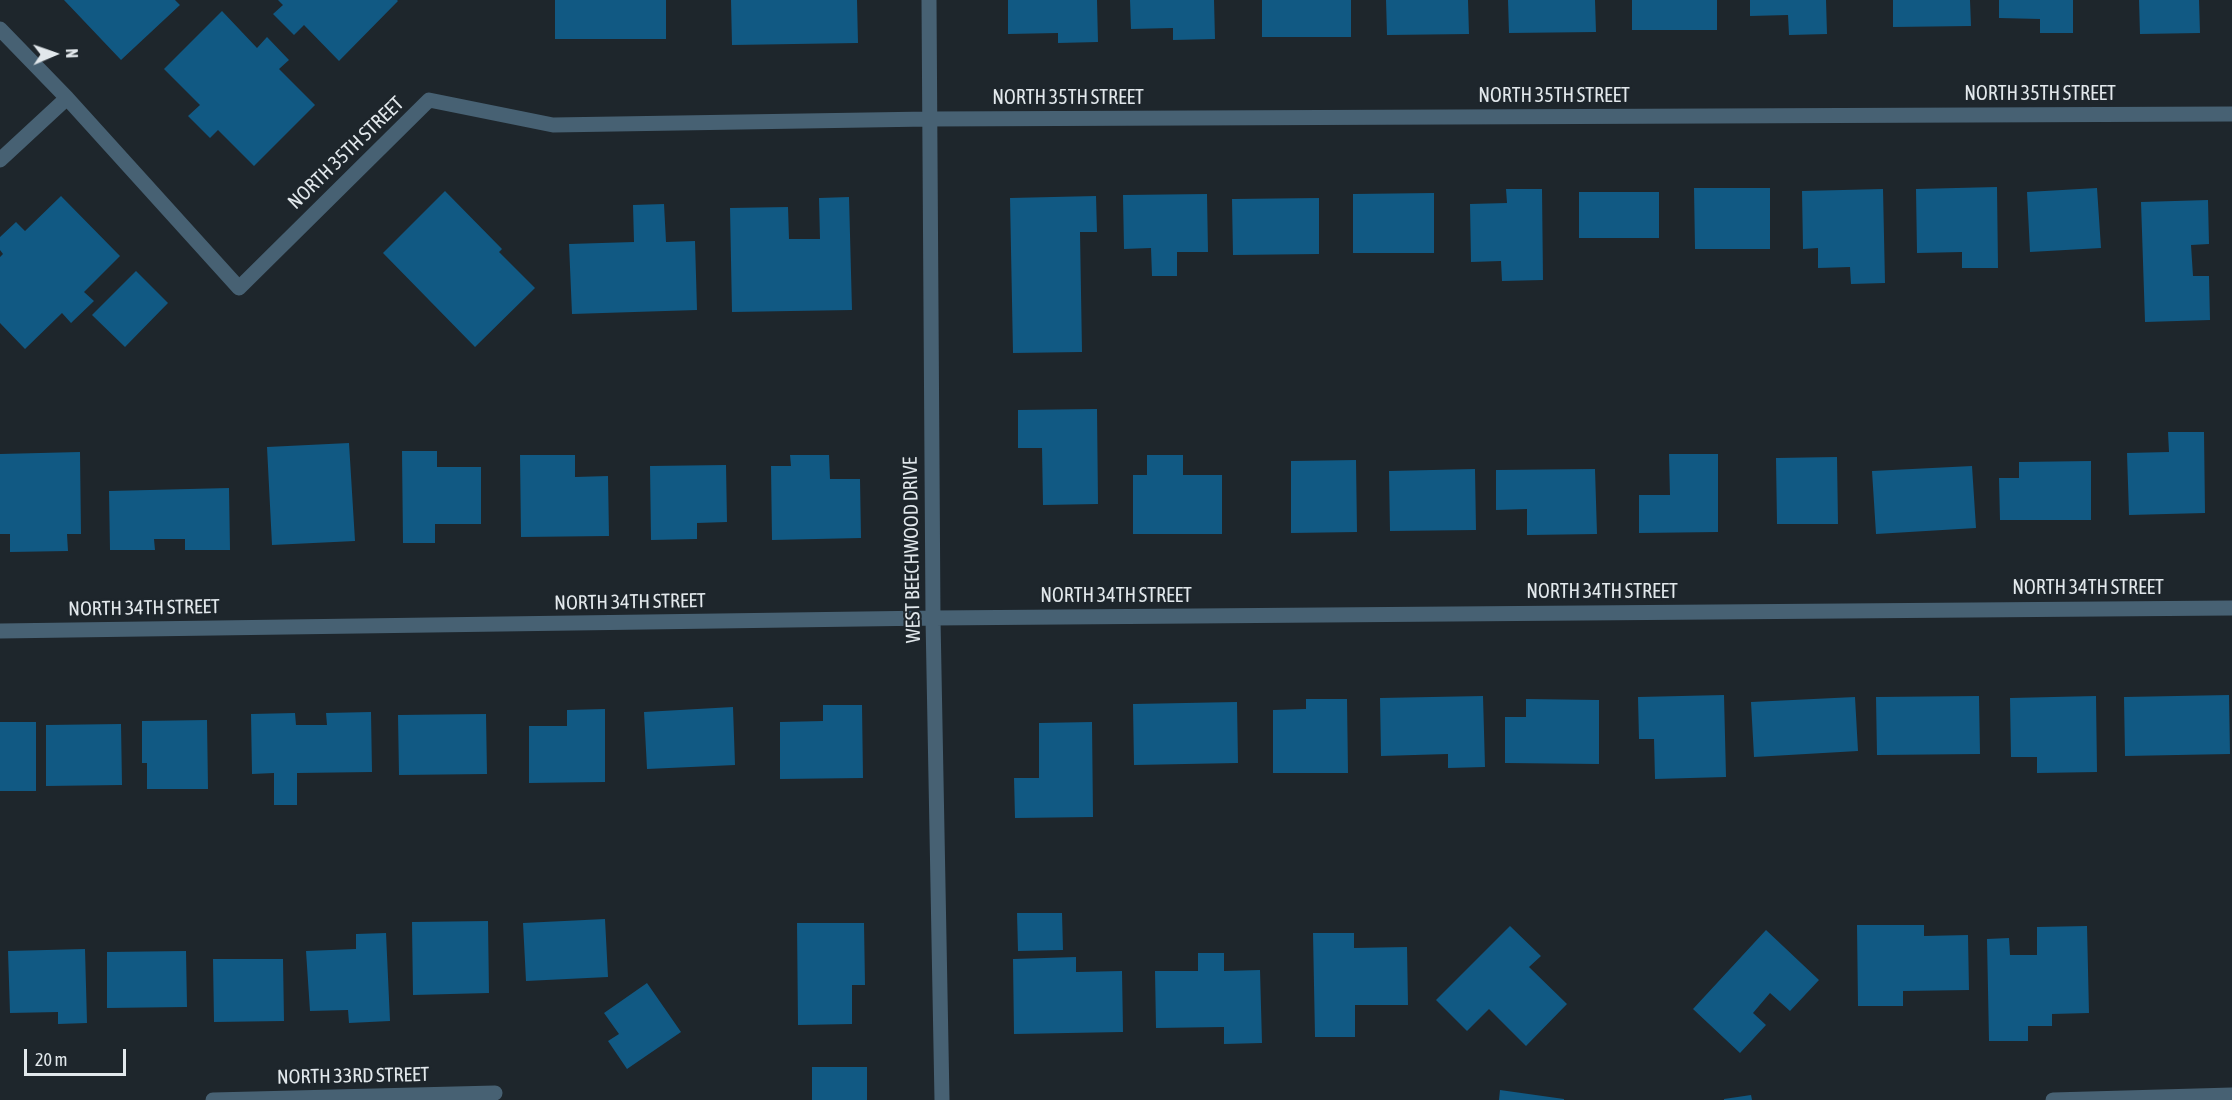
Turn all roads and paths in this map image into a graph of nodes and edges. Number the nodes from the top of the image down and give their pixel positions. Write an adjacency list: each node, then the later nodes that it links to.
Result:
1 (929, 0): 5 (street, WEST BEECHWOOD DRIVE)
2 (0, 29): 3 (street, NORTH 35TH STREET)
3 (67, 98): 5 (street, NORTH 35TH STREET); 6 (street)
4 (2232, 114): 5 (street, NORTH 35TH STREET)
5 (929, 119): 8 (street, WEST BEECHWOOD DRIVE)
6 (0, 160)
7 (2232, 608): 8 (street, NORTH 34TH STREET)
8 (933, 618): 9 (street, NORTH 34TH STREET); 13 (street, WEST BEECHWOOD DRIVE)
9 (0, 631)
10 (495, 1094): 12 (street, NORTH 33RD STREET)
11 (2232, 1095): 14 (street)
12 (213, 1100)
13 (942, 1100)
14 (2053, 1100)

